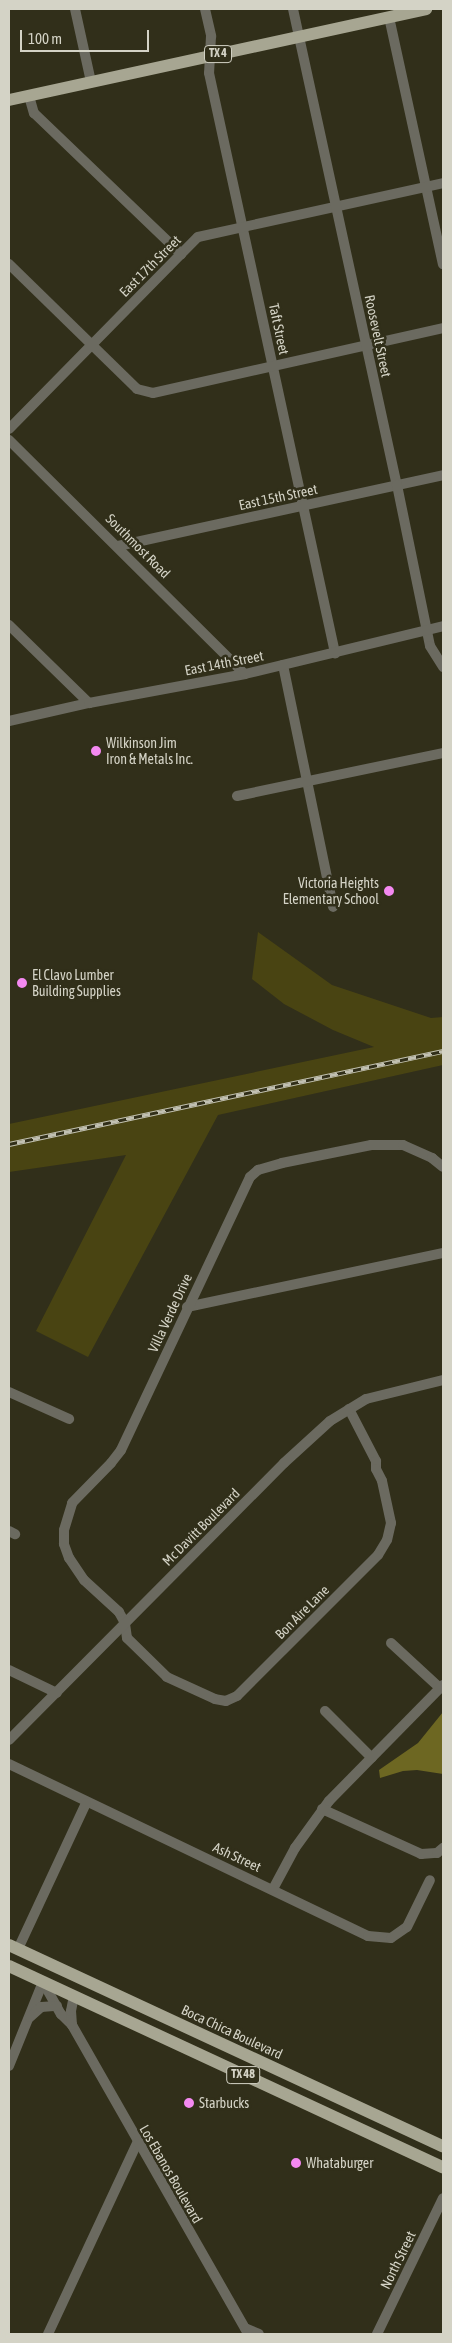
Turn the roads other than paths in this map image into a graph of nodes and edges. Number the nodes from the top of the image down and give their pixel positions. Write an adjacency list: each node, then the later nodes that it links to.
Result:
1 (75, 9): 8 (street)
2 (205, 9): 7 (street, Taft Street)
3 (293, 9): 6 (street, Roosevelt Street)
4 (426, 9): 5 (main road, TX 4)
5 (389, 17): 6 (main road, TX 4); 12 (street)
6 (300, 36): 7 (main road, TX 4); 13 (street, Roosevelt Street)
7 (209, 56): 8 (main road, TX 4); 14 (street, Taft Street)
8 (90, 82): 9 (main road, TX 4)
9 (30, 96): 10 (main road, TX 4); 15 (street)
10 (9, 100)
11 (443, 183): 12 (street, East 17th Street)
12 (426, 187): 13 (street, East 17th Street); 17 (street)
13 (336, 207): 14 (street, East 17th Street); 20 (street, Roosevelt Street)
14 (243, 227): 15 (street, East 17th Street); 21 (street, Taft Street)
15 (181, 254): 19 (street, East 17th Street)
16 (9, 264): 19 (street)
17 (443, 264)
18 (443, 328): 20 (street)
19 (91, 345): 21 (street); 22 (street, East 17th Street)
20 (366, 345): 21 (street); 25 (street, Roosevelt Street)
21 (273, 366): 26 (street, Taft Street)
22 (9, 429)
23 (9, 440): 27 (street, Southmost Road)
24 (443, 475): 25 (street, East 15th Street)
25 (397, 485): 26 (street, East 15th Street); 30 (street, Roosevelt Street)
26 (303, 506): 27 (street, East 15th Street); 31 (street, Taft Street)
27 (118, 546): 34 (street, Southmost Road)
28 (9, 625): 35 (street)
29 (443, 626): 30 (street, East 14th Street)
30 (427, 630): 31 (street, East 14th Street); 33 (street, Roosevelt Street)
31 (336, 654): 32 (street, East 14th Street)
32 (283, 665): 34 (street, East 14th Street); 38 (street)
33 (443, 667)
34 (245, 674): 35 (street, East 14th Street)
35 (89, 703): 36 (street, East 14th Street)
36 (9, 721)
37 (443, 752): 38 (street)
38 (306, 783): 39 (street); 40 (street)
39 (237, 796)
40 (333, 907)
41 (443, 1167): 43 (street, Villa Verde Drive)
42 (443, 1253): 43 (street)
43 (187, 1308): 48 (street, Villa Verde Drive)
44 (443, 1380): 46 (street, Mc Davitt Boulevard)
45 (9, 1392): 47 (street)
46 (349, 1409): 48 (street, Mc Davitt Boulevard); 48 (street, Bon Aire Lane)
47 (69, 1419)
48 (125, 1623): 52 (street, Mc Davitt Boulevard)
49 (391, 1642): 51 (street)
50 (9, 1670): 52 (street)
51 (442, 1687): 55 (street)
52 (57, 1693): 54 (street, Mc Davitt Boulevard)
53 (325, 1711): 55 (street)
54 (9, 1740)
55 (372, 1758): 58 (street)
56 (9, 1764): 57 (street, Ash Street)
57 (86, 1803): 61 (street, Ash Street); 62 (street)
58 (322, 1809): 59 (street); 61 (street)
59 (443, 1848)
60 (430, 1880): 61 (street, Ash Street)
61 (273, 1889)
62 (13, 1947): 72 (main road, Boca Chica Boulevard / TX 48)
63 (9, 1966): 64 (main road, TX 48)
64 (43, 1982): 65 (main road, TX 48); 66 (street, Los Ebanos Boulevard); 67 (street)
65 (74, 1996): 68 (street); 70 (main road, TX 48)
66 (57, 2006): 67 (street); 68 (street, Los Ebanos Boulevard)
67 (30, 2017): 69 (street)
68 (72, 2026): 71 (street, Los Ebanos Boulevard)
69 (9, 2066)
70 (319, 2110): 73 (main road); 74 (main road, TX 48)
71 (137, 2143): 76 (street, Los Ebanos Boulevard); 77 (street)
72 (443, 2146)
73 (443, 2158)
74 (443, 2167)
75 (443, 2198): 79 (street, North Street)
76 (246, 2331): 78 (street)
77 (48, 2334)
78 (259, 2334)
79 (377, 2334)

